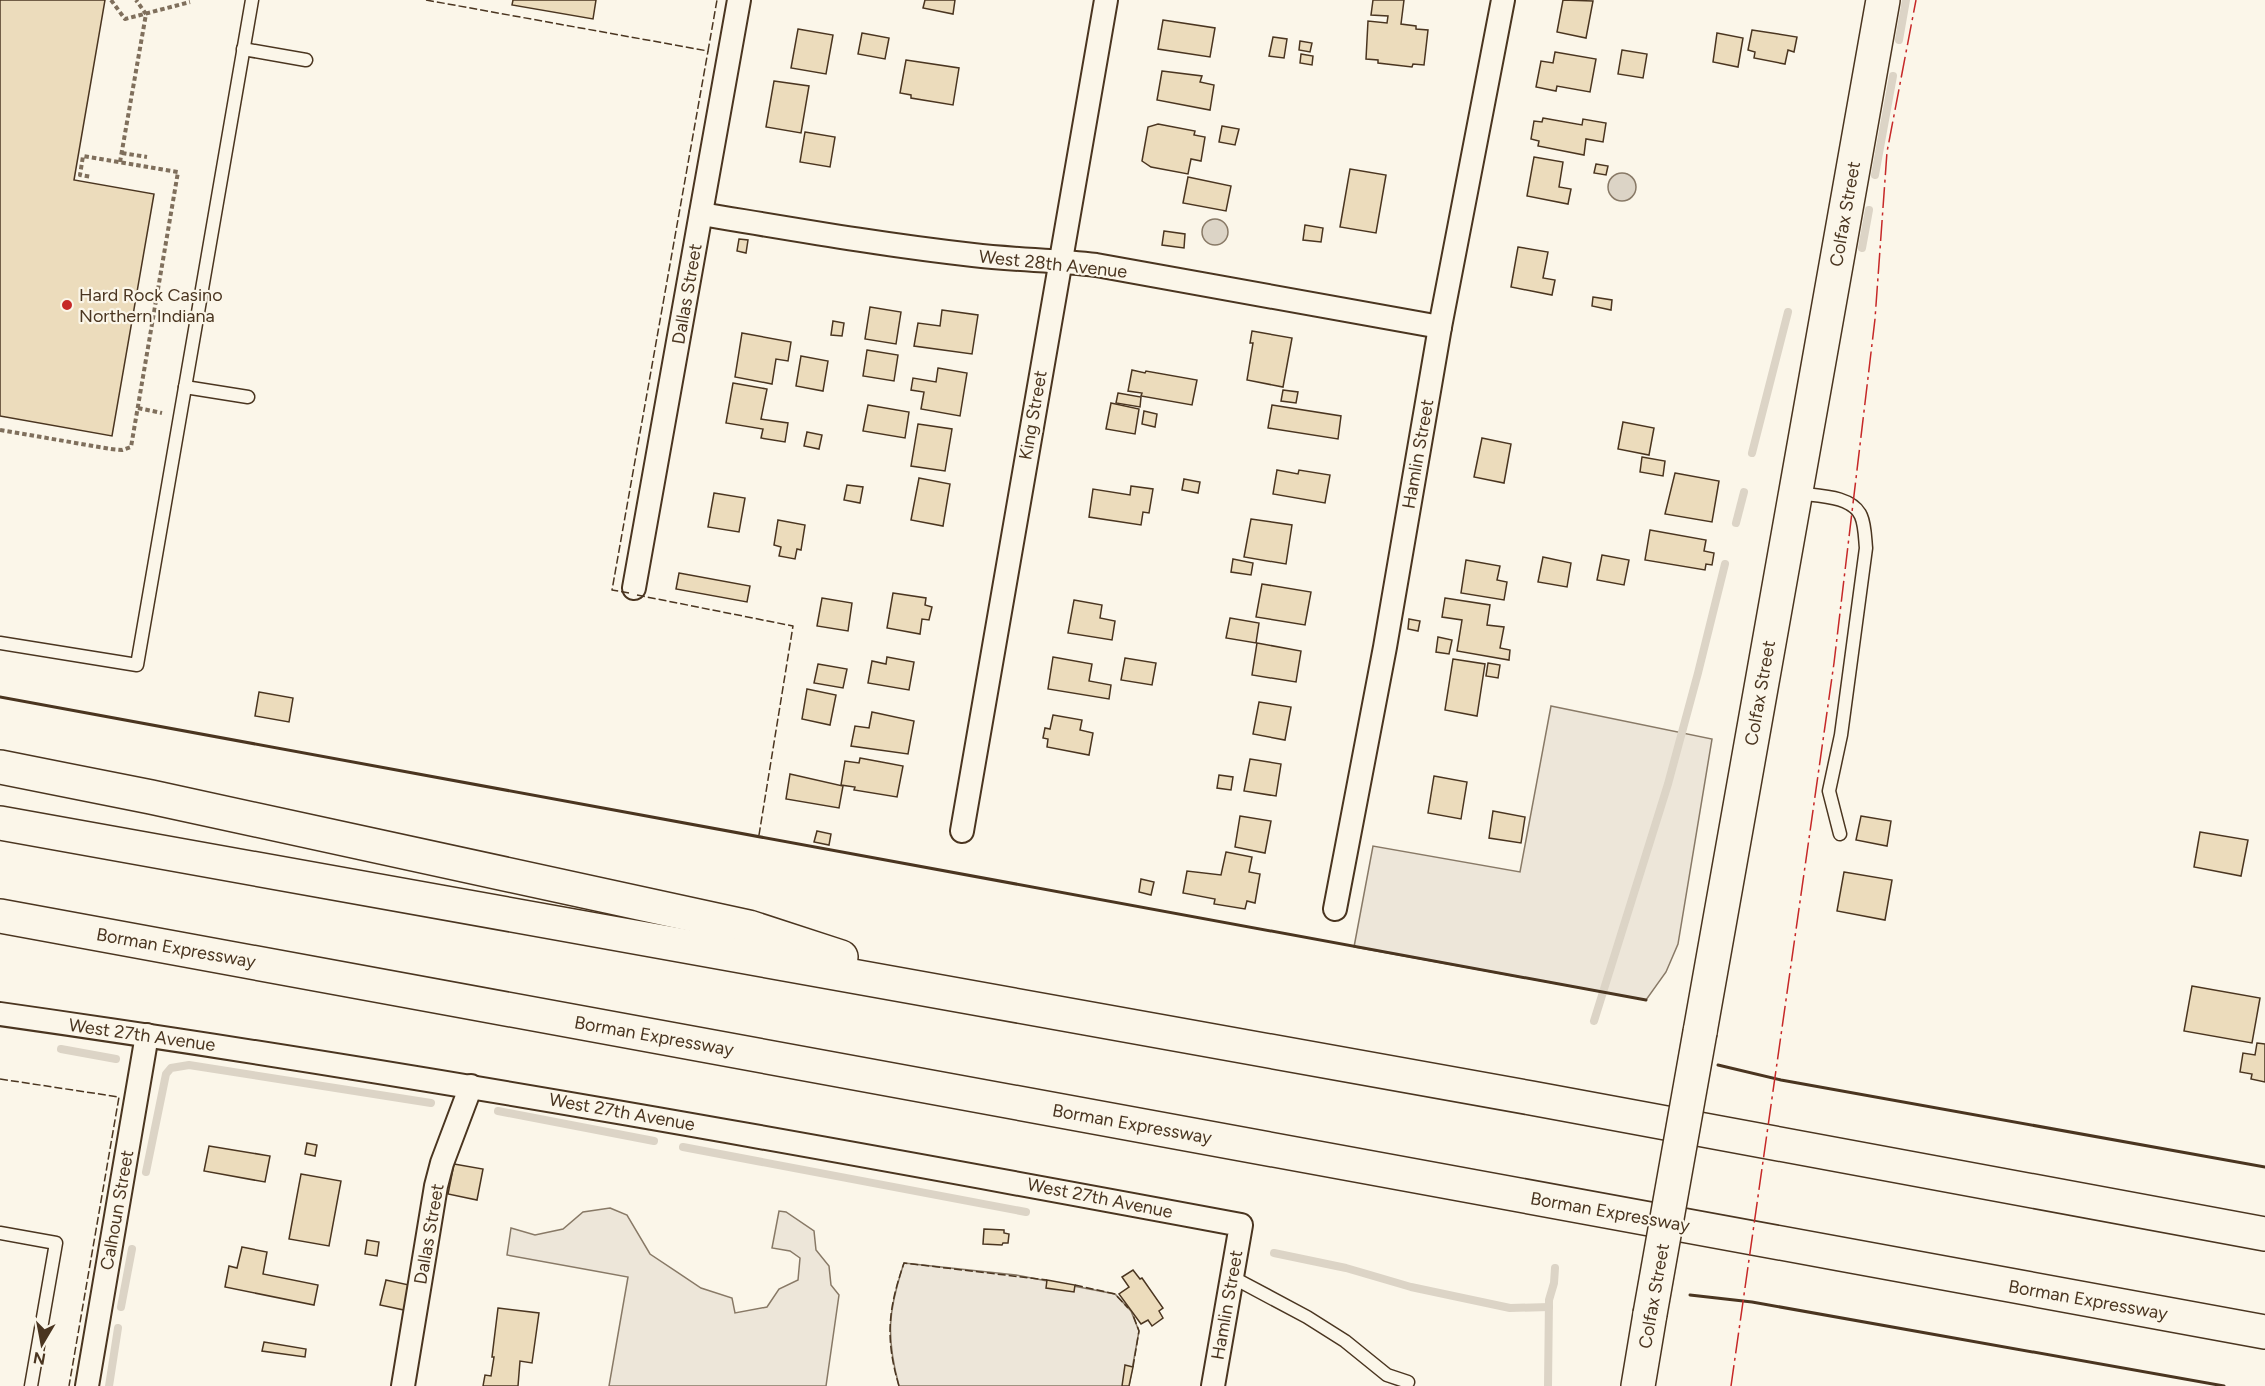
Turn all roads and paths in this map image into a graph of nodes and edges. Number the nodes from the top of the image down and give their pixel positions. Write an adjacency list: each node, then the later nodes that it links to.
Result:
1 (111, 0): 9 (path)
2 (136, 0): 9 (path)
3 (252, 0): 10 (lane)
4 (739, 0): 16 (street, Dallas Street)
5 (1106, 0): 17 (street, King Street)
6 (1503, 0): 18 (street, Hamlin Street)
7 (1883, 0): 24 (main road, Colfax Street)
8 (190, 2): 9 (path)
9 (146, 14): 12 (path)
10 (243, 49): 11 (lane); 19 (lane)
11 (306, 60)
12 (122, 153): 13 (path); 14 (path)
13 (147, 157)
14 (120, 162): 15 (path); 21 (path)
15 (92, 177)
16 (701, 214): 17 (street, West 28th Avenue); 25 (street, Dallas Street)
17 (1060, 261): 18 (street, West 28th Avenue); 29 (street, King Street)
18 (1440, 327): 31 (street, Hamlin Street)
19 (185, 387): 20 (lane); 26 (lane)
20 (249, 398)
21 (138, 408): 22 (path); 23 (path)
22 (163, 413)
23 (0, 430)
24 (1796, 493): 30 (lane); 49 (main road, Colfax Street, bridge)
25 (634, 588)
26 (0, 643)
27 (0, 767): 35 (main road)
28 (0, 823): 35 (main road)
29 (962, 831)
30 (1840, 834)
31 (1335, 909)
32 (0, 916): 33 (main road, Borman Expressway)
33 (53, 926): 34 (main road); 43 (main road, Borman Expressway)
34 (0, 927)
35 (965, 997): 41 (main road)
36 (0, 1014): 37 (street, West 27th Avenue)
37 (147, 1035): 38 (street, West 27th Avenue); 46 (street, Calhoun Street)
38 (471, 1086): 39 (street, West 27th Avenue); 47 (street, Dallas Street)
39 (1241, 1225): 42 (street, Hamlin Street)
40 (0, 1233): 45 (lane)
41 (2265, 1234)
42 (1232, 1277): 44 (lane); 48 (street, Hamlin Street)
43 (2265, 1332)
44 (1408, 1382)
45 (31, 1386)
46 (87, 1386)
47 (403, 1386)
48 (1213, 1386)
49 (1638, 1386)

